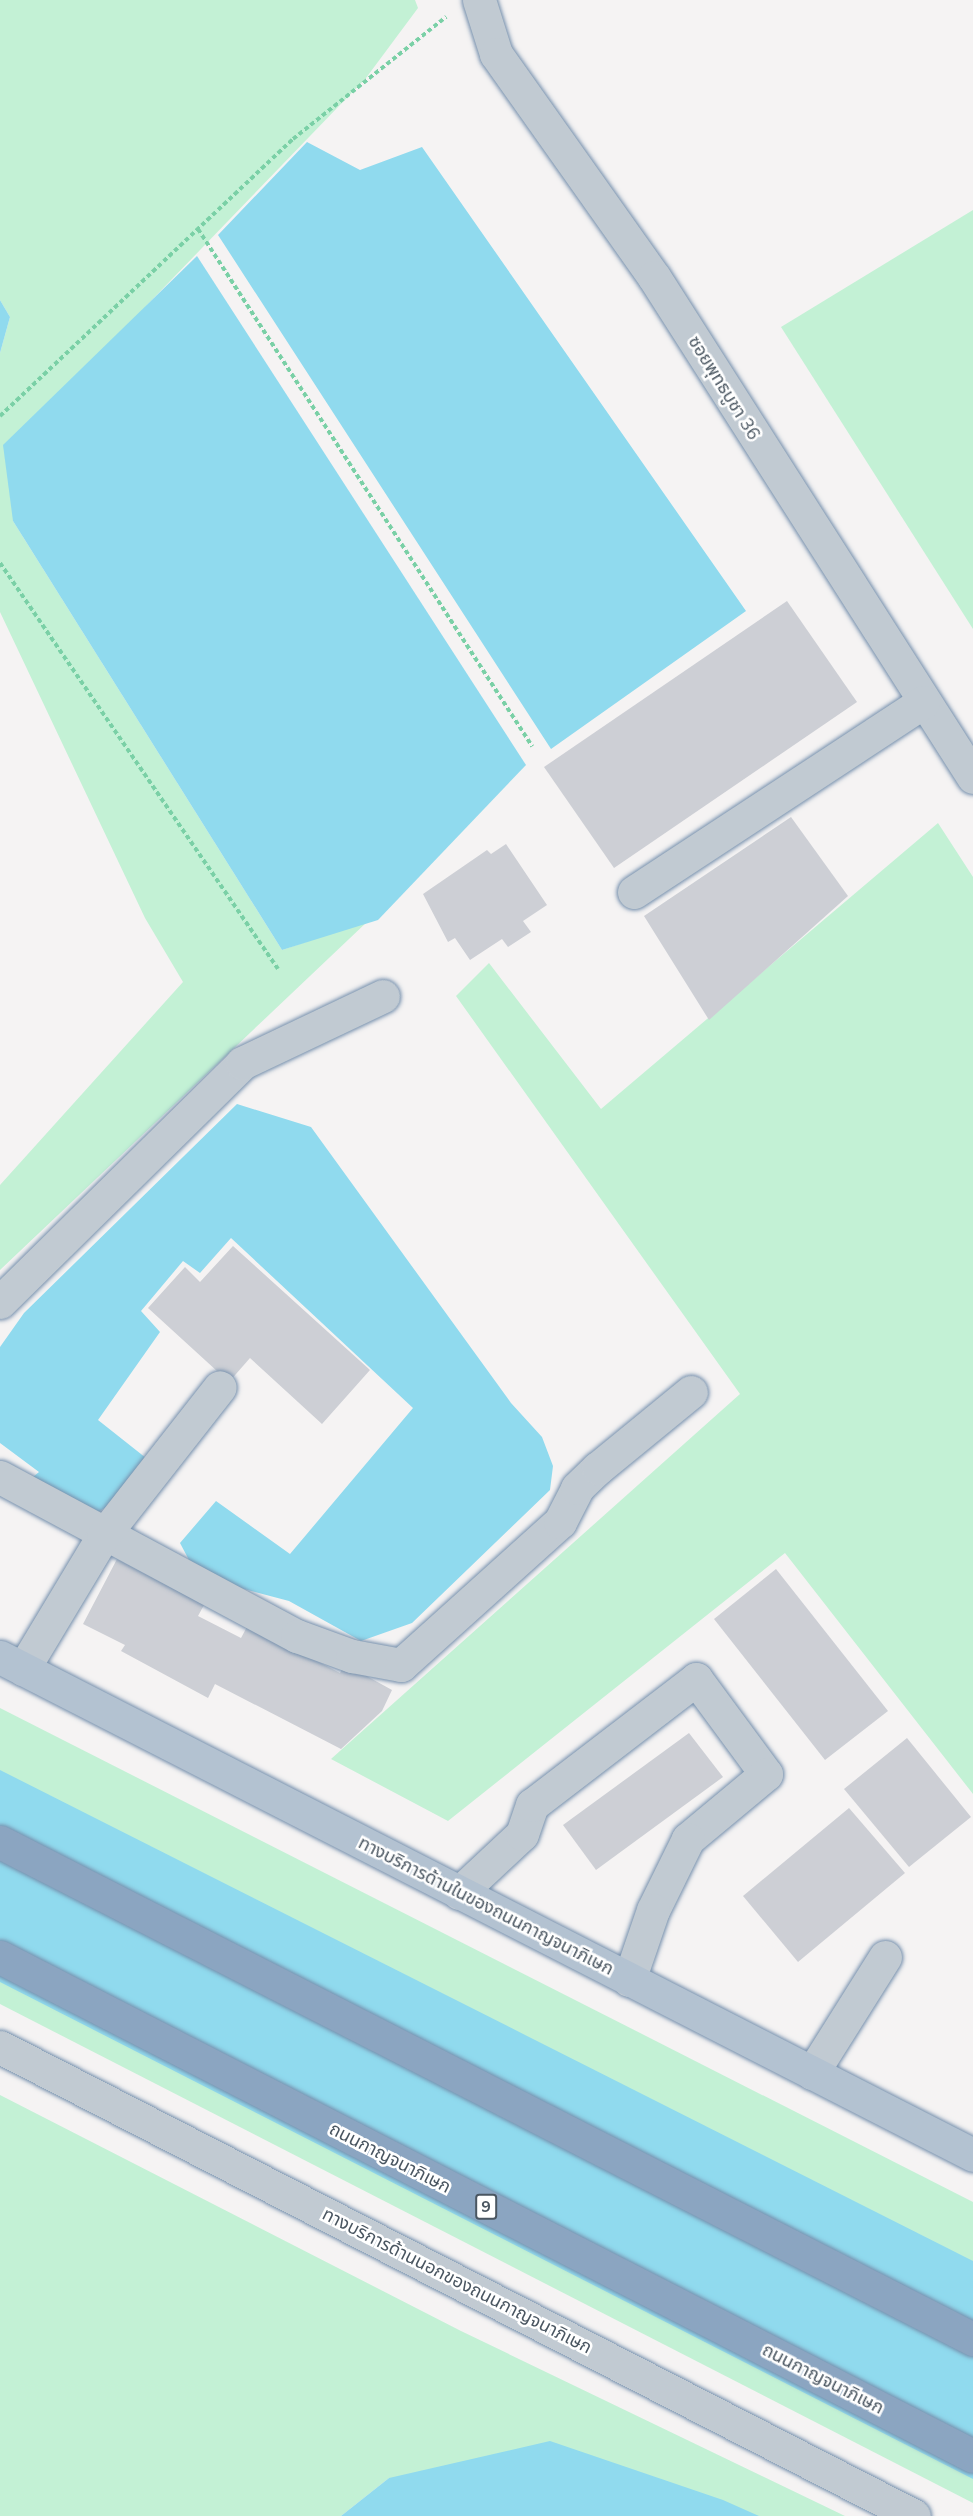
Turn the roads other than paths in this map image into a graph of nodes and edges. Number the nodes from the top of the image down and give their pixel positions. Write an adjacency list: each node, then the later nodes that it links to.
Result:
1 (468, 5): 2 (street, ซอยพุทธบูชา 36)
2 (923, 702): 3 (street, ซอยพุทธบูชา 36); 4 (street)
3 (973, 777)
4 (634, 892)
5 (382, 996): 6 (street)
6 (0, 1302)
7 (220, 1387): 10 (street)
8 (691, 1392): 10 (street)
9 (0, 1477): 10 (street)
10 (103, 1536): 11 (street)
11 (12, 1663): 13 (main road, ทางบริการด้านในของถนนกาญจนาภิเษก)
12 (0, 1842): 20 (highway)
13 (459, 1893): 16 (main road, ทางบริการด้านในของถนนกาญจนาภิเษก); 16 (street)
14 (0, 1957): 21 (highway, ถนนกาญจนาภิเษก / 9)
15 (885, 1957): 18 (street)
16 (629, 1980): 18 (main road, ทางบริการด้านในของถนนกาญจนาภิเษก)
17 (0, 2046): 22 (street, ทางบริการด้านนอกของถนนกาญจนาภิเษก)
18 (812, 2073): 19 (main road, ทางบริการด้านในของถนนกาญจนาภิเษก)
19 (973, 2155)
20 (973, 2339)
21 (973, 2456)
22 (914, 2516)

